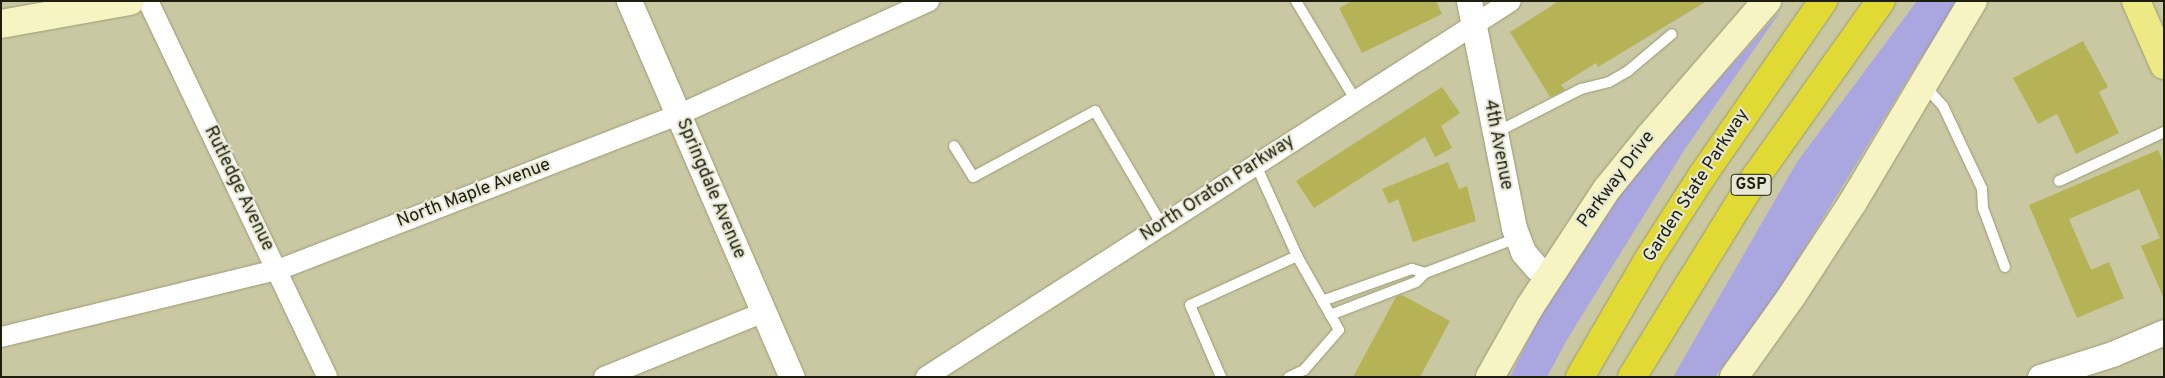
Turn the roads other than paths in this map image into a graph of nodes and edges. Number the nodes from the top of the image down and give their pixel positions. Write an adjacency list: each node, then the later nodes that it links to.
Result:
1 (130, 1): 13 (main road)
2 (148, 1): 29 (street, Rutledge Avenue)
3 (629, 1): 19 (street, Springdale Avenue)
4 (929, 1): 19 (street, North Maple Avenue)
5 (1296, 1): 18 (lane)
6 (1469, 1): 14 (street, 4th Avenue)
7 (1511, 1): 14 (street, North Oraton Parkway)
8 (1767, 1): 31 (main road, Parkway Drive)
9 (1823, 1): 44 (highway, Garden State Parkway / GSP)
10 (1881, 1): 45 (highway, GSP)
11 (1973, 1): 17 (main road)
12 (2139, 2): 16 (main road)
13 (1, 24)
14 (1473, 26): 18 (street, North Oraton Parkway); 21 (street, 4th Avenue)
15 (1672, 34): 21 (lane)
16 (2164, 65)
17 (1923, 84): 28 (lane); 46 (main road)
18 (1356, 101): 23 (street, North Oraton Parkway)
19 (678, 115): 29 (street, North Maple Avenue); 33 (street, Springdale Avenue)
20 (2164, 132): 24 (lane)
21 (1494, 134): 26 (street, 4th Avenue)
22 (954, 146): 25 (lane)
23 (1256, 165): 25 (street, North Oraton Parkway); 27 (lane)
24 (2059, 181)
25 (1162, 225): 40 (street, North Oraton Parkway)
26 (1517, 238): 30 (lane); 31 (street, 4th Avenue)
27 (1297, 256): 32 (lane); 41 (lane)
28 (2005, 267)
29 (277, 271): 36 (street, North Maple Avenue); 37 (street, Rutledge Avenue)
30 (1425, 273): 32 (lane); 34 (lane)
31 (1548, 277): 43 (main road, Parkway Drive)
32 (1322, 301): 34 (lane)
33 (764, 312): 38 (street); 39 (street, Springdale Avenue)
34 (1330, 315): 42 (lane)
35 (2164, 332): 47 (street)
36 (1, 337)
37 (327, 377)
38 (604, 377)
39 (792, 377)
40 (926, 377)
41 (1221, 377)
42 (1289, 377)
43 (1490, 377)
44 (1580, 377)
45 (1632, 377)
46 (1734, 377)
47 (2040, 377)

